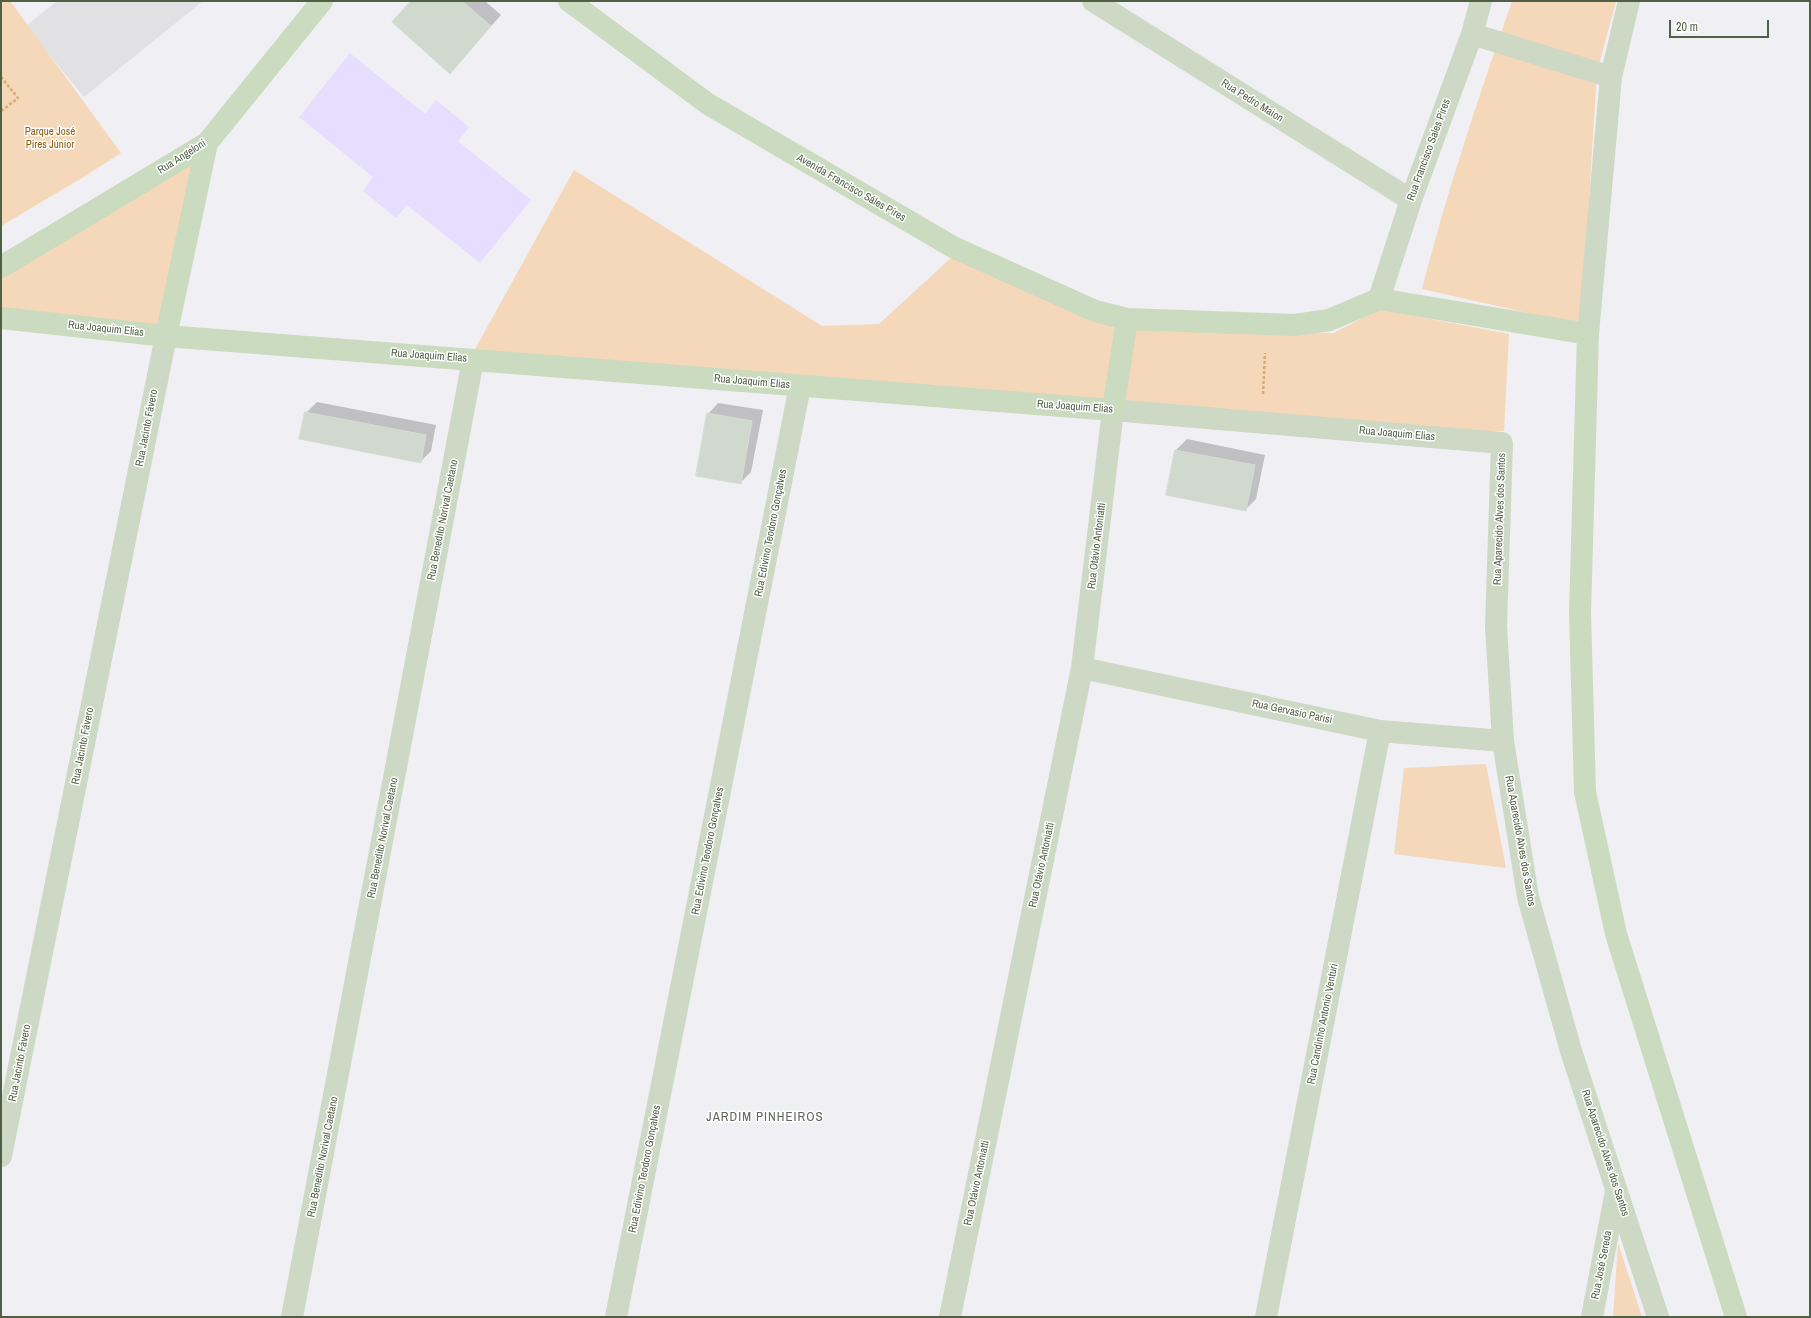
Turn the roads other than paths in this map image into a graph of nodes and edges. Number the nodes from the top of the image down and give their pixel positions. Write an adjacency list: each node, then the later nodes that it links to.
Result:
1 (322, 1): 8 (street, Rua Angeloni)
2 (569, 1): 13 (street, Avenida Francisco Sáles Píres)
3 (1093, 1): 9 (street, Rua Pedro Maion)
4 (1482, 1): 6 (street, Rua Francisco Sales Pires)
5 (1629, 1): 7 (street)
6 (1472, 34): 7 (street); 9 (street, Rua Francisco Sales Pires)
7 (1611, 77): 14 (street)
8 (207, 143): 10 (street, Rua Angeloni); 15 (street)
9 (1411, 200): 11 (street, Rua Francisco Sales Pires)
10 (1, 267)
11 (1379, 299): 13 (street, Avenida Francisco Sáles Píres); 14 (street)
12 (1, 318): 15 (street, Rua Joaquim Elias)
13 (1127, 319): 18 (street)
14 (1588, 334): 31 (street)
15 (166, 336): 16 (street, Rua Joaquim Elias); 23 (street, Rua Jacinto Fávero)
16 (473, 360): 17 (street, Rua Joaquim Elias); 25 (street, Rua Benedito Norival Caetano)
17 (800, 386): 18 (street, Rua Joaquim Elias); 26 (street, Rua Edivino Teodoro Gonçalves)
18 (1113, 410): 19 (street, Rua Joaquim Elias); 20 (street, Rua Otávio Antoniatti)
19 (1502, 442): 22 (street, Rua Aparecido Alves dos Santos)
20 (1082, 668): 21 (street, Rua Gervasio Parisi); 27 (street, Rua Otávio Antoniatti)
21 (1380, 731): 22 (street, Rua Gervasio Parisi); 28 (street, Rua Candinho Antonio Venturi)
22 (1503, 741): 24 (street, Rua Aparecido Alves dos Santos)
23 (1, 1156)
24 (1616, 1190): 29 (street, Rua José Sereda); 30 (street, Rua Aparecido Alves dos Santos)
25 (292, 1317)
26 (616, 1317)
27 (950, 1317)
28 (1266, 1317)
29 (1592, 1317)
30 (1658, 1317)
31 (1736, 1317)

